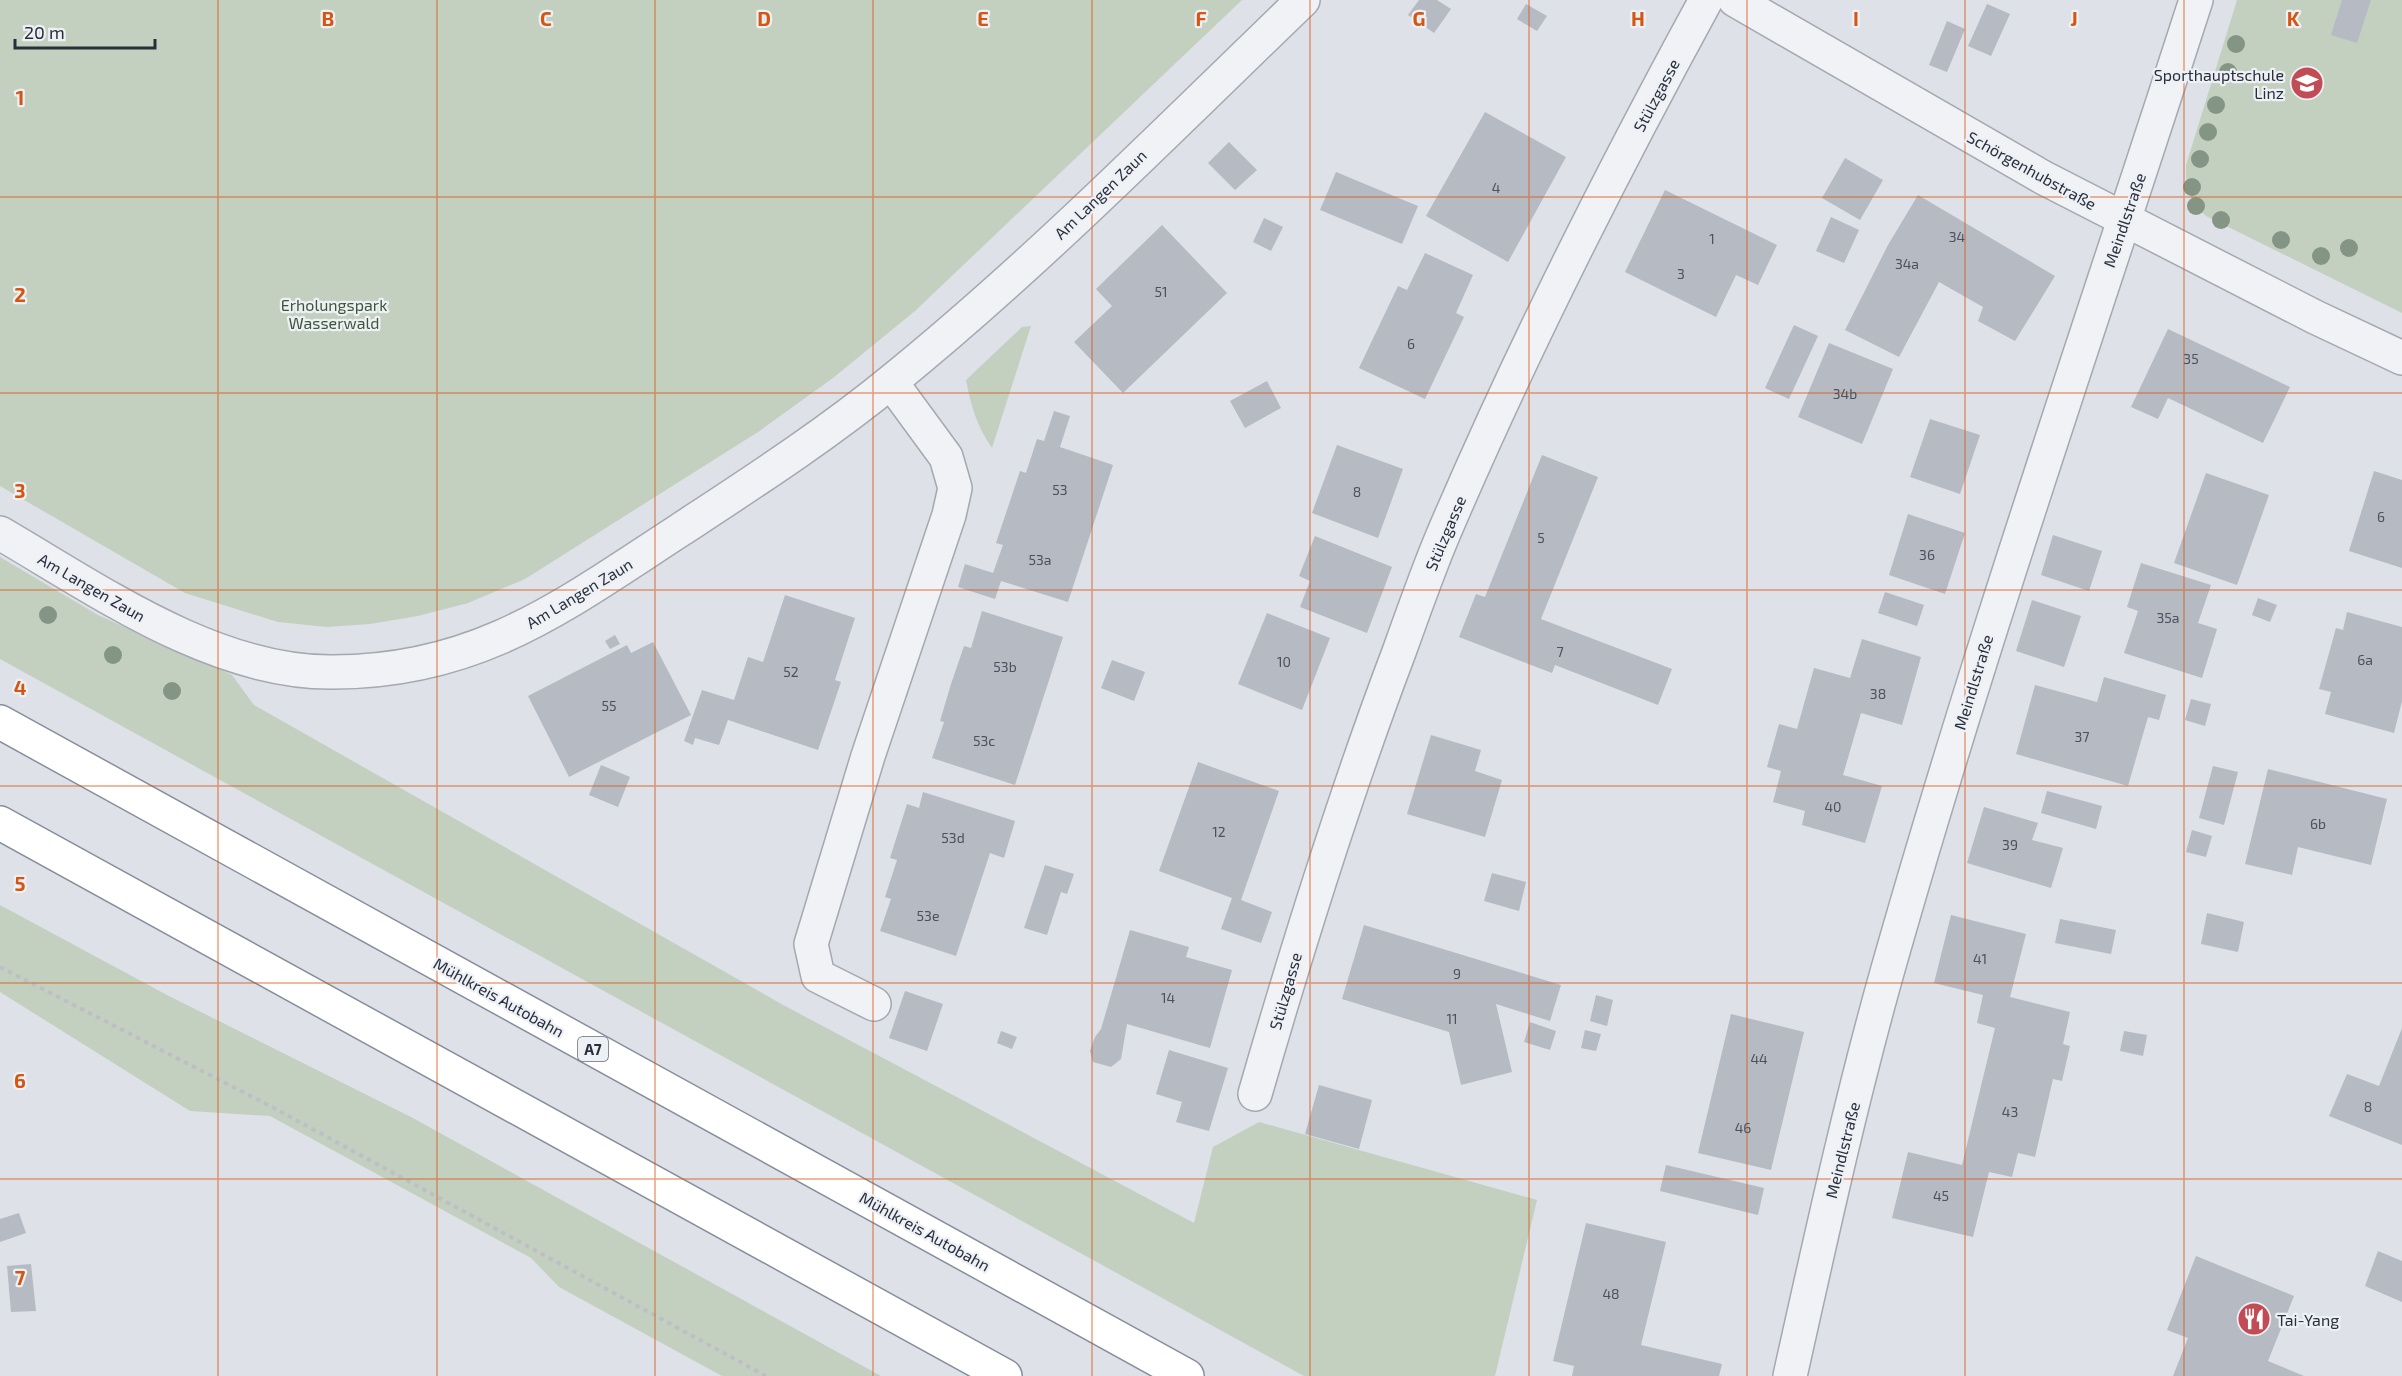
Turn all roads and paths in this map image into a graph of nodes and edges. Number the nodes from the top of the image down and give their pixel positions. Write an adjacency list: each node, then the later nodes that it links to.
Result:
1 (1303, 0): 7 (street, Am Langen Zaun)
2 (1706, 0): 13 (street, Stülzgasse)
3 (1735, 0): 5 (street, Schörgenhubstraße)
4 (2196, 0): 5 (street, Meindlstraße)
5 (2124, 220): 6 (street, Schörgenhubstraße); 17 (street, Meindlstraße)
6 (2402, 358)
7 (891, 382): 8 (street, Am Langen Zaun); 12 (street)
8 (0, 533)
9 (0, 722): 16 (highway, Mühlkreis Autobahn / A7)
10 (0, 823): 15 (highway)
11 (0, 967): 14 (path)
12 (874, 1004)
13 (1255, 1094)
14 (766, 1376)
15 (1005, 1376)
16 (1187, 1376)
17 (1790, 1376)

